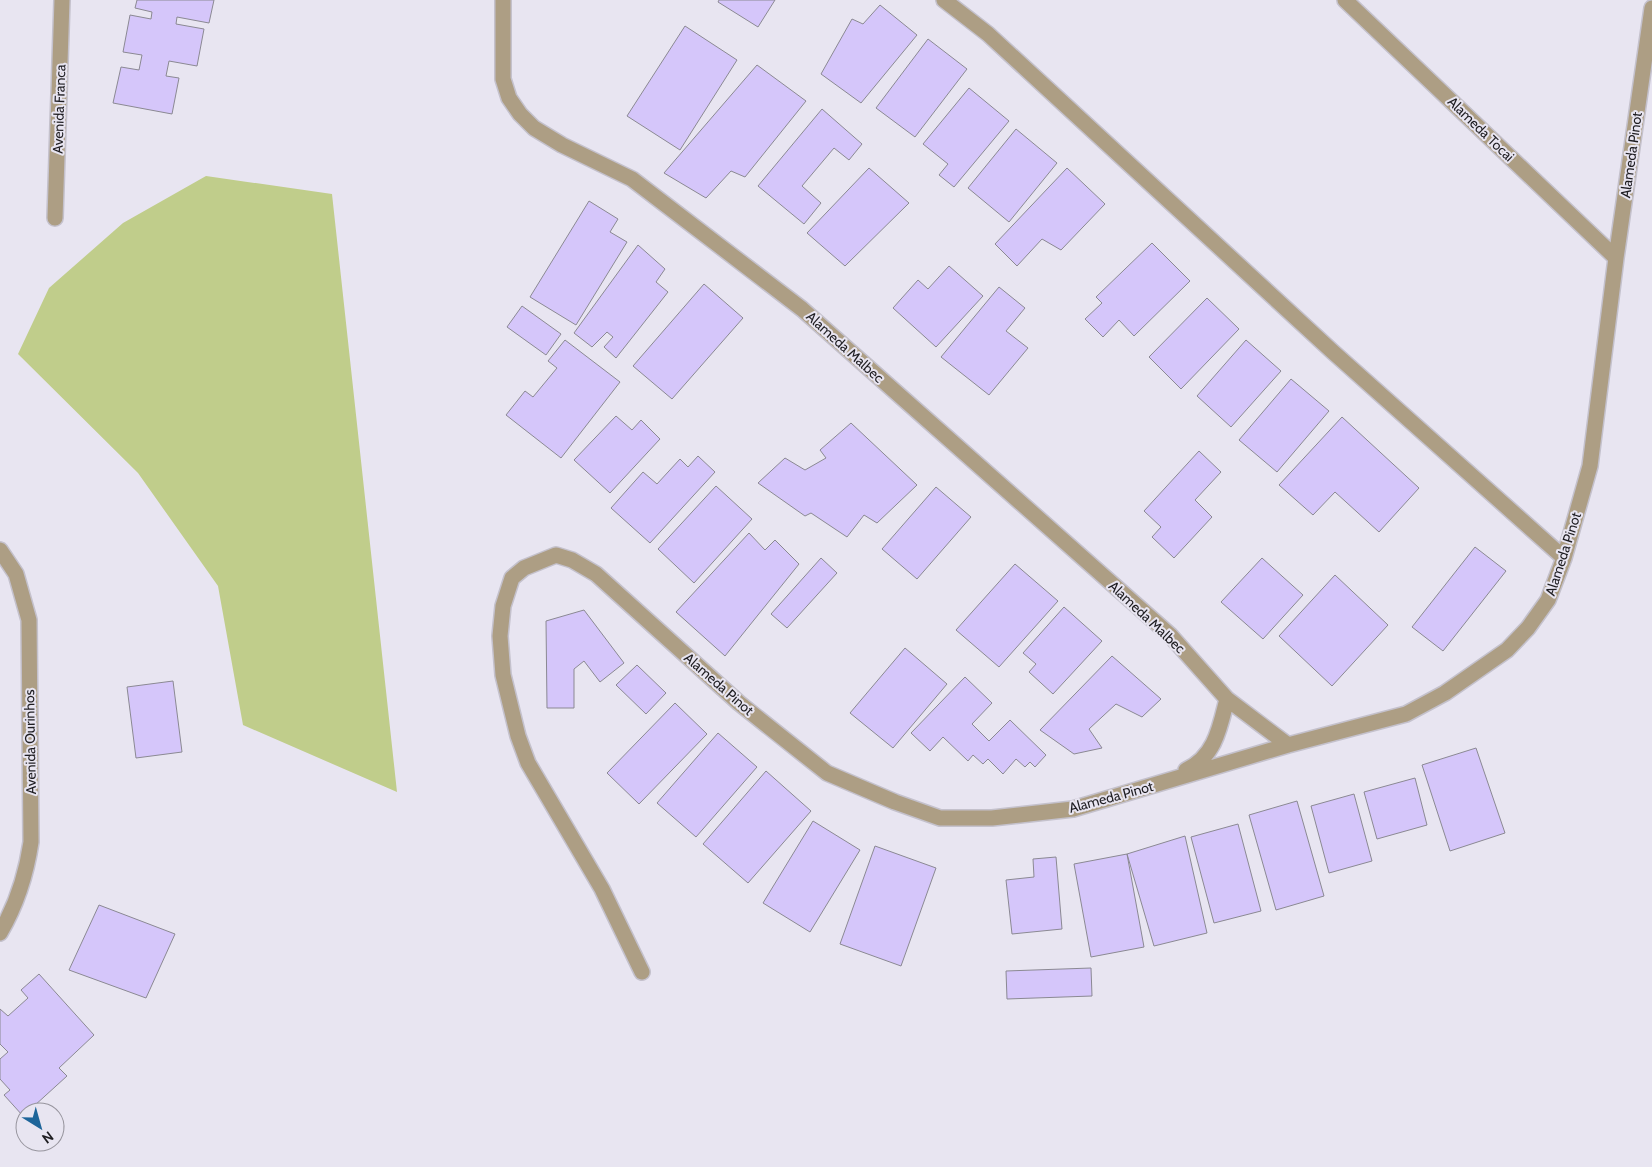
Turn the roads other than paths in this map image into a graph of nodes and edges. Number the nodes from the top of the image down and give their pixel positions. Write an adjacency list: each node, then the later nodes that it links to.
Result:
1 (62, 0): 6 (street, Avenida Franca)
2 (504, 0): 10 (street, Alameda Malbec)
3 (944, 0): 9 (street)
4 (1344, 0): 7 (street, Alameda Tocai)
5 (1652, 8): 7 (street, Alameda Pinot)
6 (54, 218)
7 (1616, 258): 9 (street, Alameda Pinot)
8 (0, 550): 13 (street, Avenida Ourinhos)
9 (1564, 558): 11 (street, Alameda Pinot)
10 (1227, 699): 11 (street, Alameda Malbec); 12 (street)
11 (1288, 745): 12 (street, Alameda Pinot)
12 (1148, 787): 14 (street, Alameda Pinot)
13 (0, 933)
14 (642, 972)

